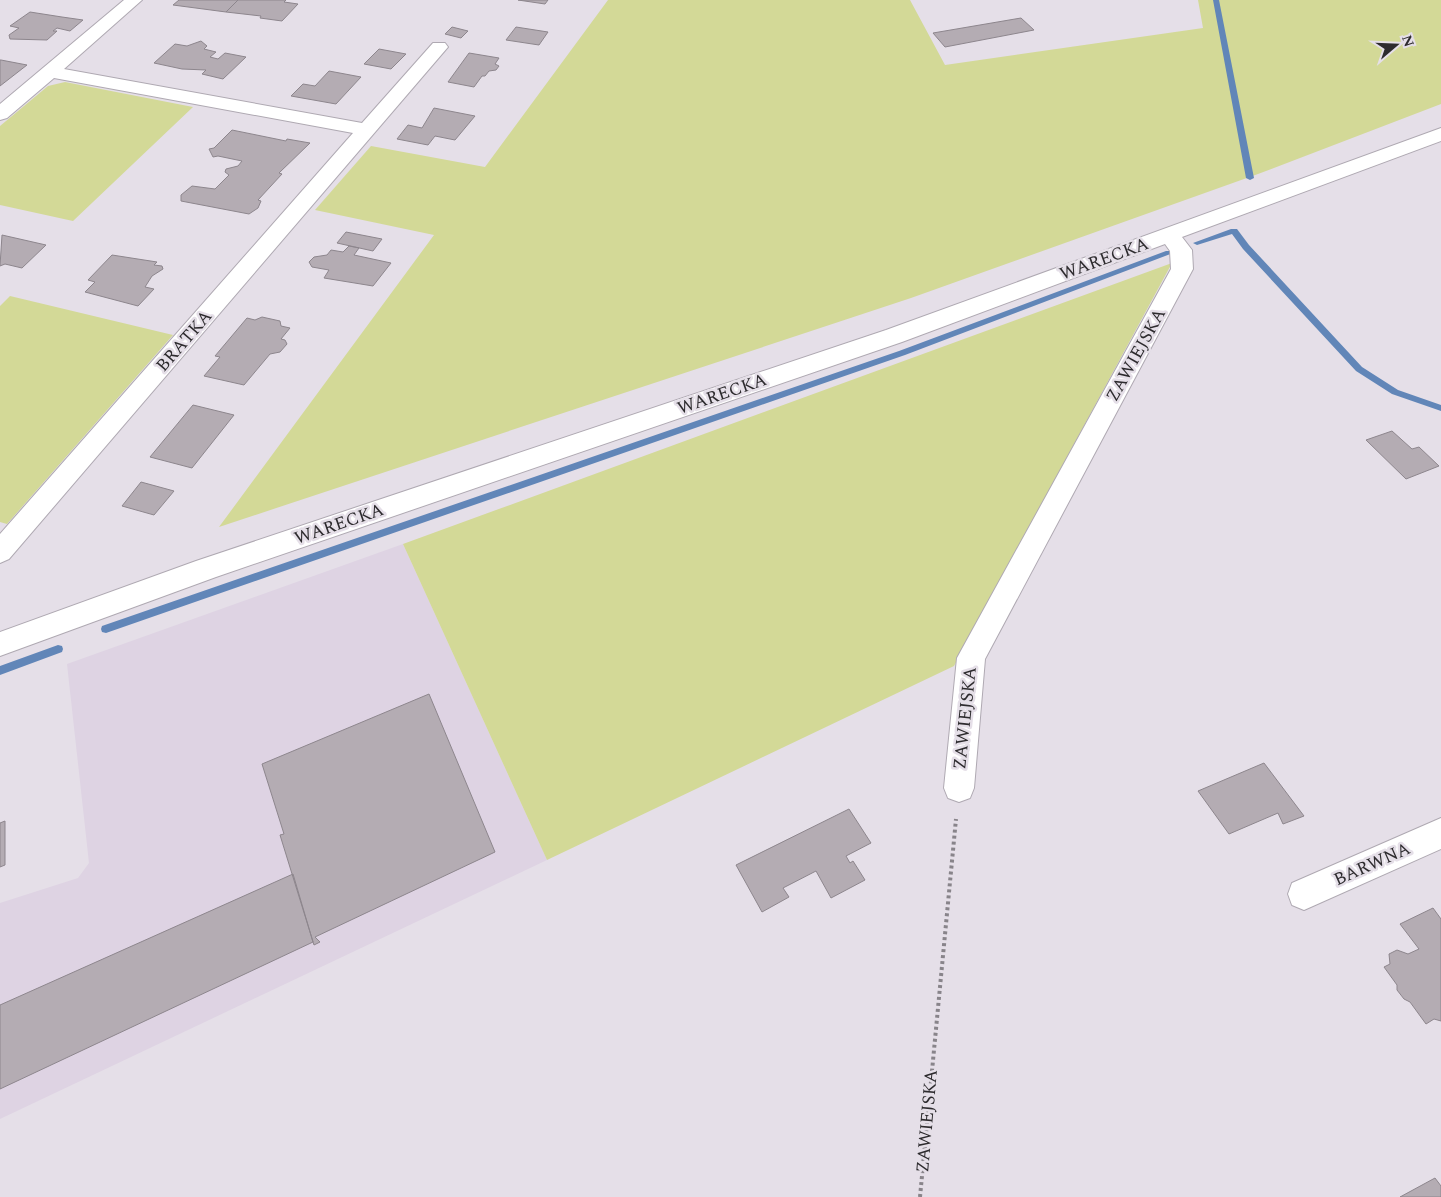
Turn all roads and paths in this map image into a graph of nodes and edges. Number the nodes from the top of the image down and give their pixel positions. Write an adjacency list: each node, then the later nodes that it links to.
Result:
1 (134, 0): 3 (street)
2 (439, 47): 5 (street, BRATKA)
3 (52, 72): 4 (street); 5 (street)
4 (0, 114)
5 (368, 130): 8 (street, BRATKA)
6 (1441, 134): 7 (street, WARECKA)
7 (1169, 235): 9 (street, WARECKA); 10 (street, ZAWIEJSKA)
8 (0, 552)
9 (0, 644)
10 (959, 788): 13 (path, ZAWIEJSKA)
11 (1441, 833): 12 (street, BARWNA)
12 (1304, 894)
13 (920, 1197)

